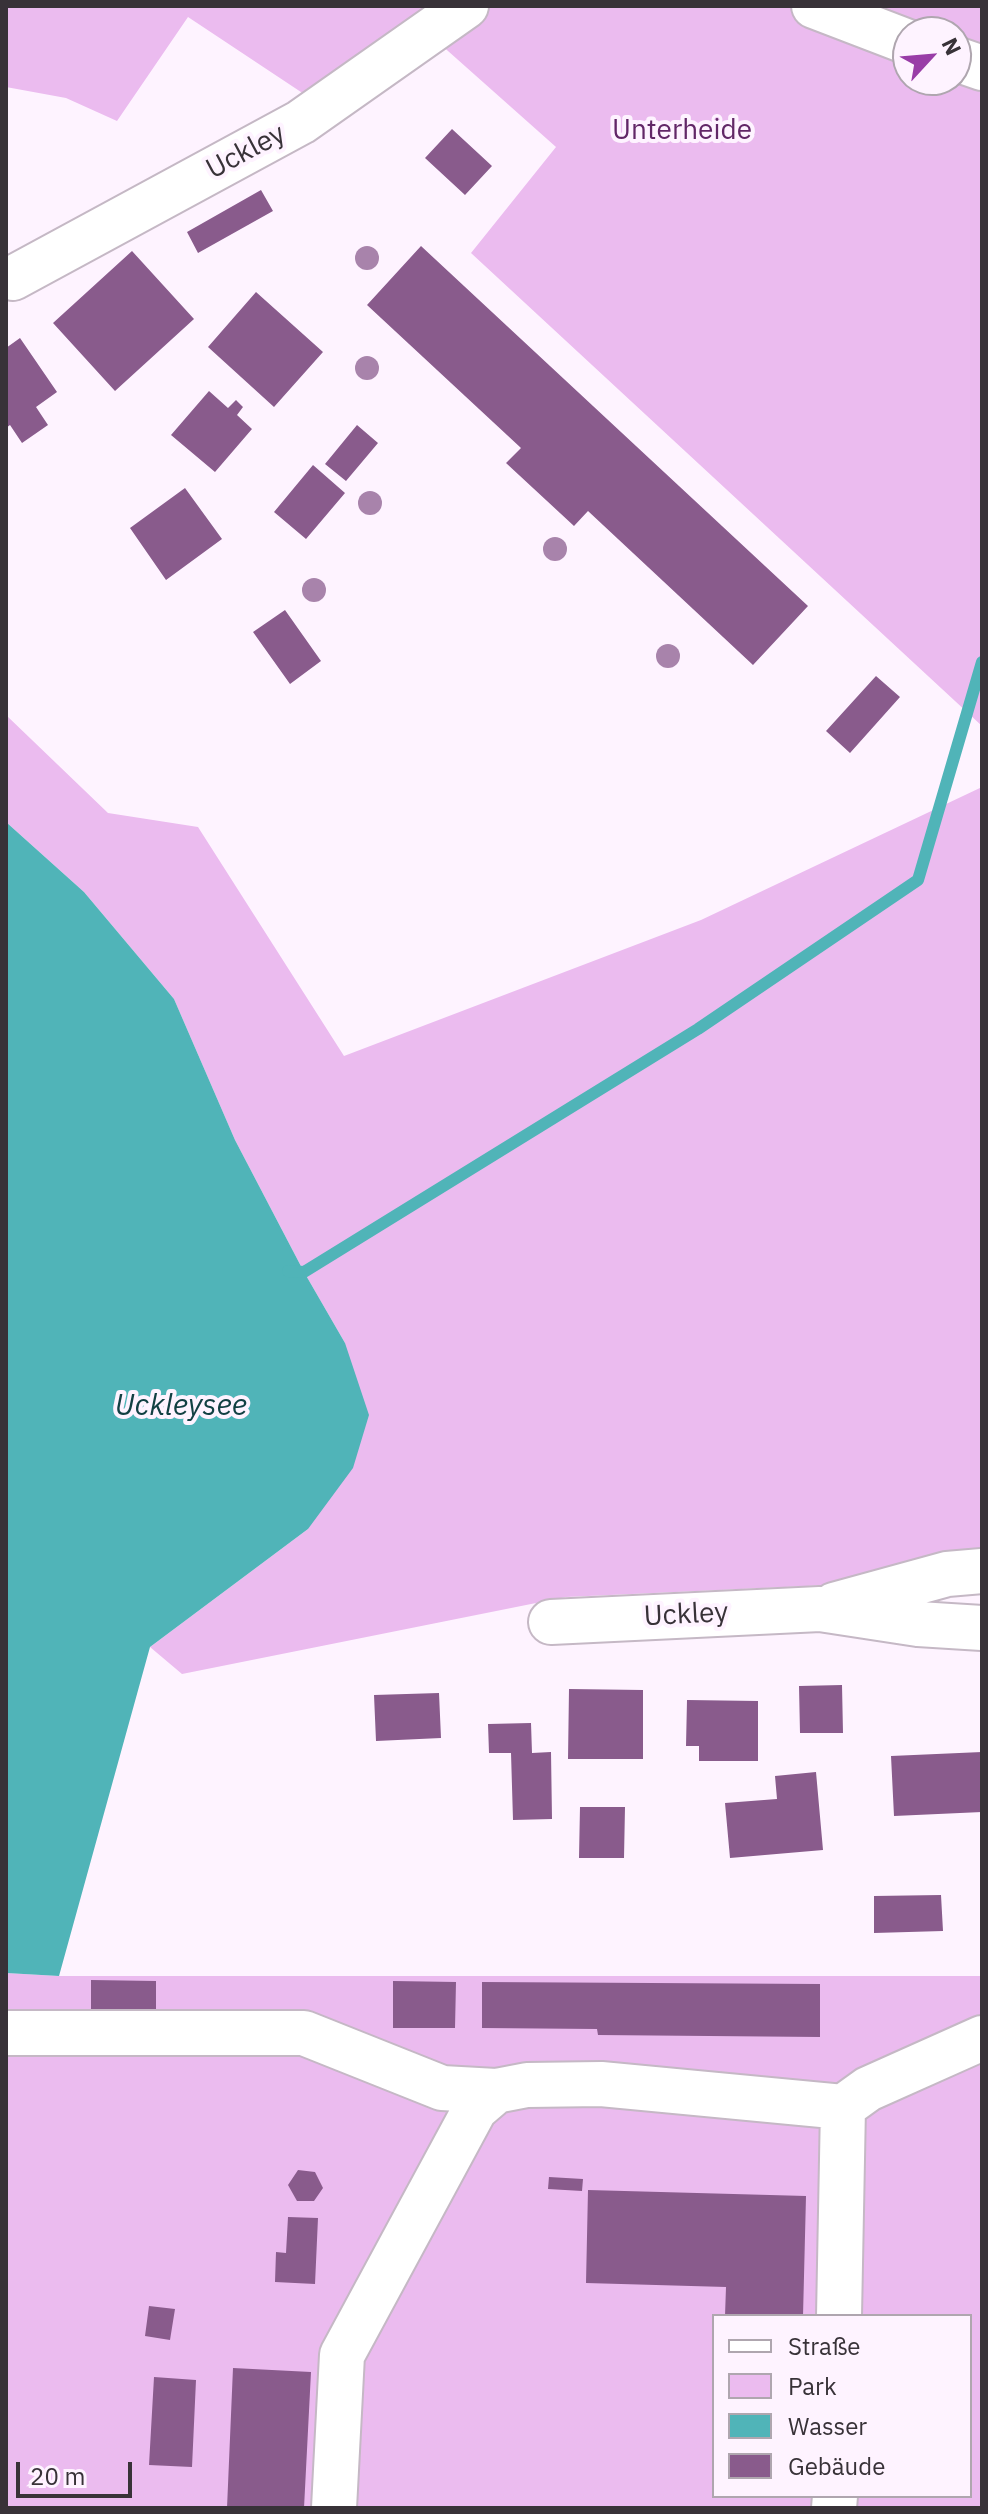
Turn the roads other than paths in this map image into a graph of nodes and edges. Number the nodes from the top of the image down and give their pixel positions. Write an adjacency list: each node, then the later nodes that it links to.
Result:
1 (466, 6): 4 (street, Uckley)
2 (814, 6): 3 (street)
3 (892, 36)
4 (13, 278)
5 (982, 1571): 6 (street, Uckley)
6 (820, 1609): 7 (street, Uckley); 8 (street, Uckley)
7 (551, 1622)
8 (982, 1628)
9 (6, 2033): 11 (street)
10 (982, 2038): 12 (street)
11 (496, 2091): 12 (street); 14 (street)
12 (843, 2107): 13 (street)
13 (839, 2314)
14 (334, 2508)

